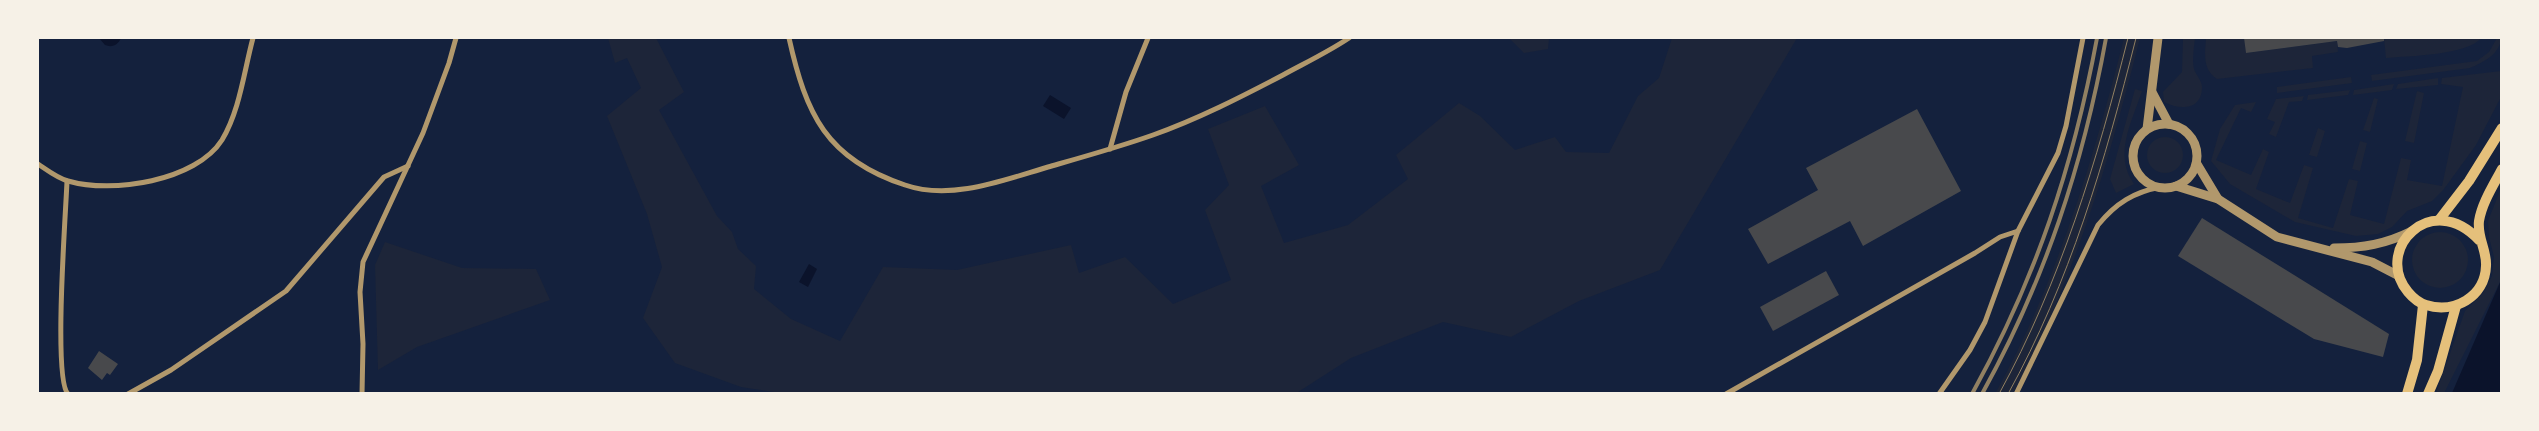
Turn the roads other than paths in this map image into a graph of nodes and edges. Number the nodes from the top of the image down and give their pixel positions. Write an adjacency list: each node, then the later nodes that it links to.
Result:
1 (253, 38): 17 (street)
2 (456, 38): 15 (street)
3 (789, 38): 12 (street)
4 (1148, 38): 12 (street)
5 (1348, 38): 12 (street)
6 (2083, 38): 22 (street)
7 (2158, 38): 8 (street)
8 (2152, 92): 9 (street); 11 (street)
9 (2169, 124): 11 (street); 14 (street)
10 (2502, 128): 21 (main road)
11 (2147, 129): 19 (street)
12 (1110, 149)
13 (38, 164): 17 (street)
14 (2197, 164): 18 (street); 20 (street)
15 (408, 166): 30 (street); 31 (street)
16 (2502, 169): 24 (main road)
17 (67, 181): 29 (street)
18 (2176, 186): 19 (street); 20 (street)
19 (2162, 187): 34 (street)
20 (2218, 199): 25 (street)
21 (2439, 220): 23 (main road); 24 (main road)
22 (2018, 231): 32 (street); 33 (street)
23 (2412, 231): 25 (street); 26 (main road)
24 (2479, 240): 28 (main road)
25 (2321, 248): 26 (street)
26 (2399, 276): 27 (main road)
27 (2423, 305): 28 (main road); 35 (main road)
28 (2456, 306): 36 (main road)
29 (68, 394)
30 (128, 394)
31 (362, 394)
32 (1726, 394)
33 (1939, 394)
34 (2016, 394)
35 (2407, 394)
36 (2428, 394)

